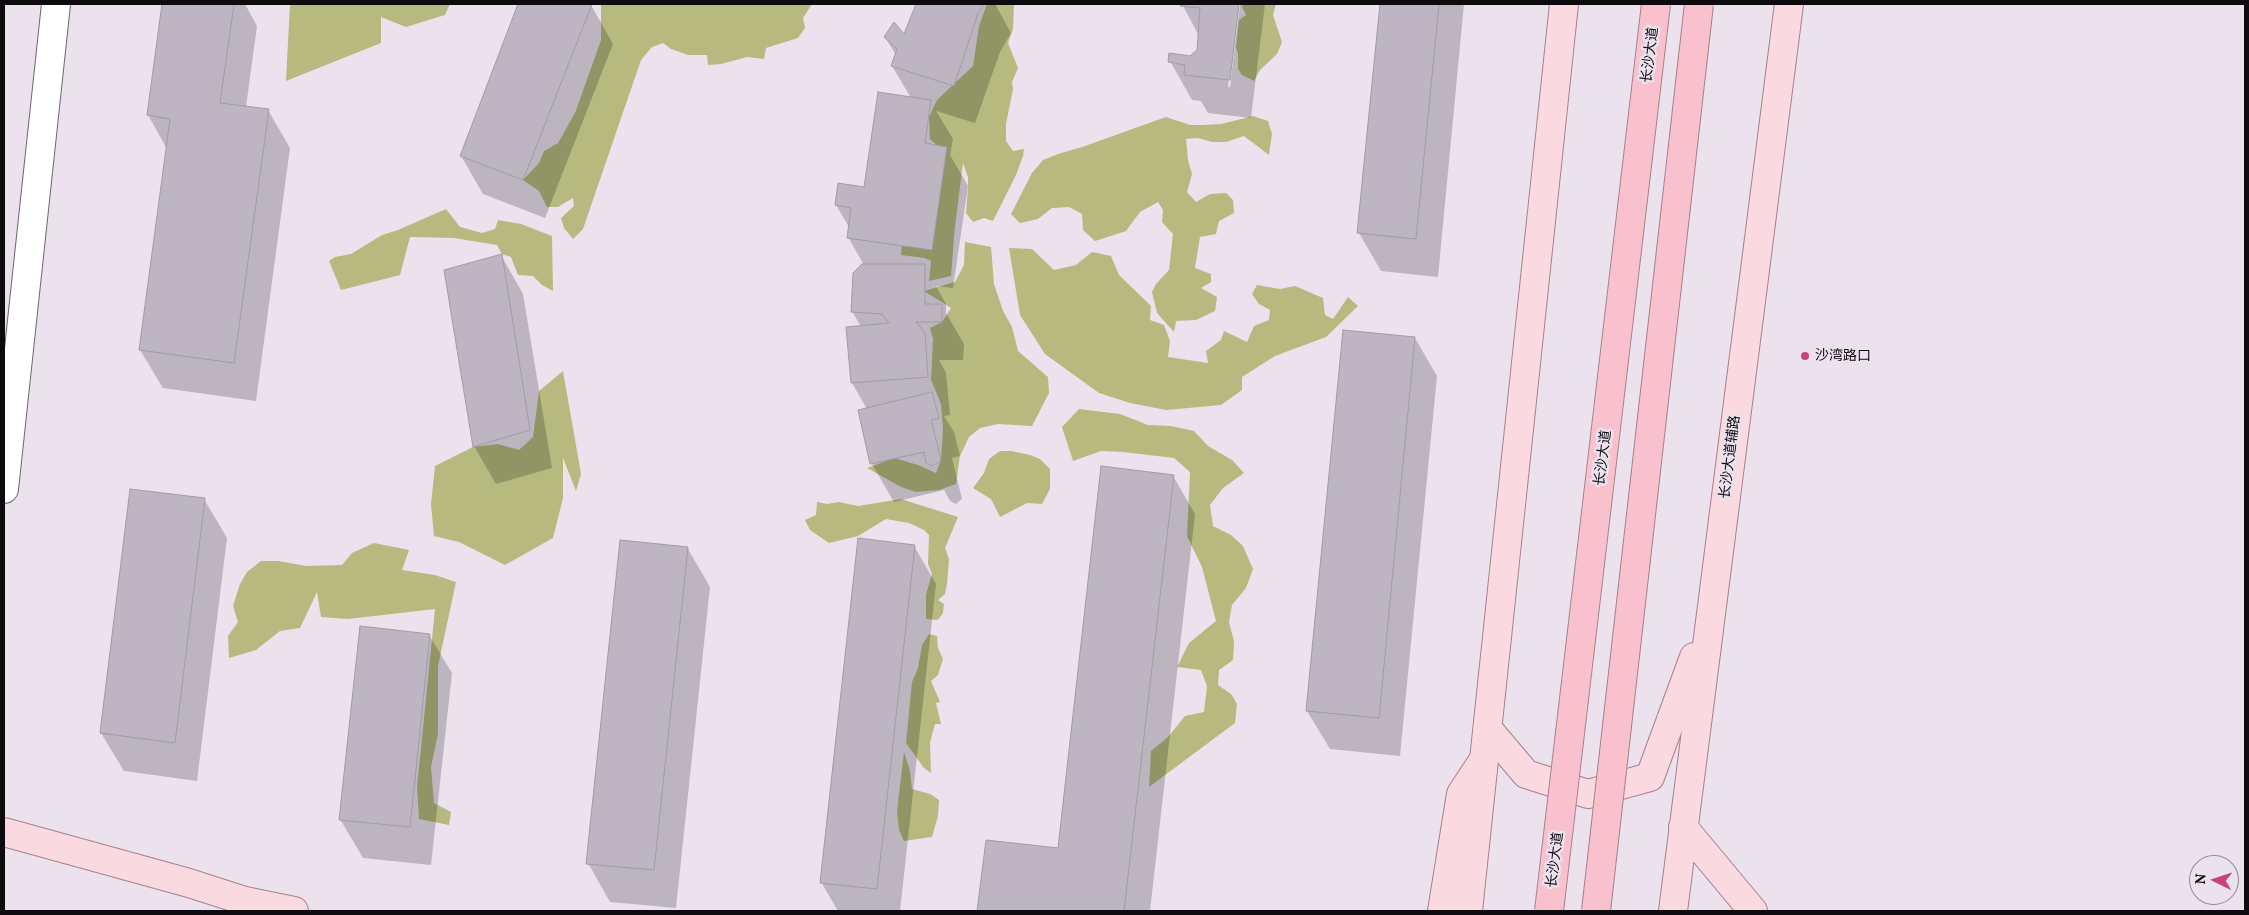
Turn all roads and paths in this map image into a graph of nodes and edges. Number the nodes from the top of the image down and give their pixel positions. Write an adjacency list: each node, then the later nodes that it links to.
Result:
1 (56, 4): 6 (street)
2 (1564, 4): 8 (main road)
3 (1656, 4): 15 (highway, 长沙大道, bridge)
4 (1699, 4): 16 (highway, bridge)
5 (1789, 4): 7 (main road, 长沙大道辅路)
6 (4, 489)
7 (1710, 614): 8 (main road); 10 (main road, 长沙大道辅路)
8 (1488, 729): 9 (main road)
9 (1484, 758): 13 (main road); 14 (main road)
10 (1683, 827): 17 (main road, 长沙大道辅路); 18 (main road)
11 (4, 832): 12 (main road)
12 (294, 911)
13 (1442, 911)
14 (1468, 911)
15 (1550, 911)
16 (1596, 911)
17 (1673, 911)
18 (1753, 911)

